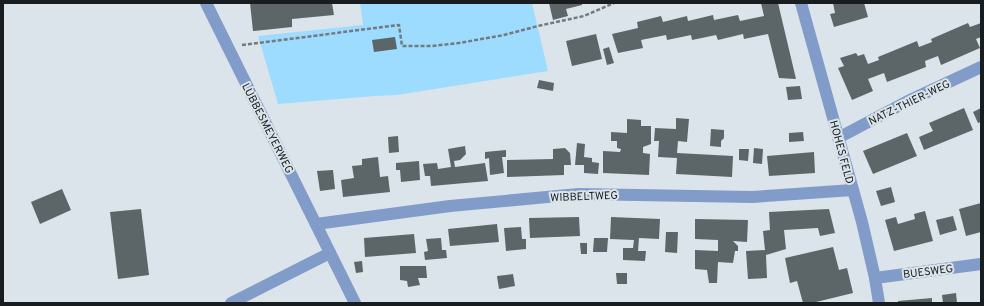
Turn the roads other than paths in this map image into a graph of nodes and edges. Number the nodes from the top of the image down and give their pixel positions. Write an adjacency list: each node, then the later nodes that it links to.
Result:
1 (206, 3): 6 (street, LÜBBESMEYERWEG)
2 (801, 3): 4 (street, HOHES FELD)
3 (981, 67): 4 (street, NATZ-THIER-WEG)
4 (838, 138): 5 (street, HOHES FELD)
5 (853, 190): 6 (street, WIBBELTWEG); 9 (street, HOHES FELD)
6 (316, 224): 7 (street, LÜBBESMEYERWEG)
7 (330, 253): 10 (street); 11 (street, LÜBBESMEYERWEG)
8 (981, 264): 9 (street, BUESWEG)
9 (875, 278): 12 (street, HOHES FELD)
10 (231, 303)
11 (355, 303)
12 (879, 303)

